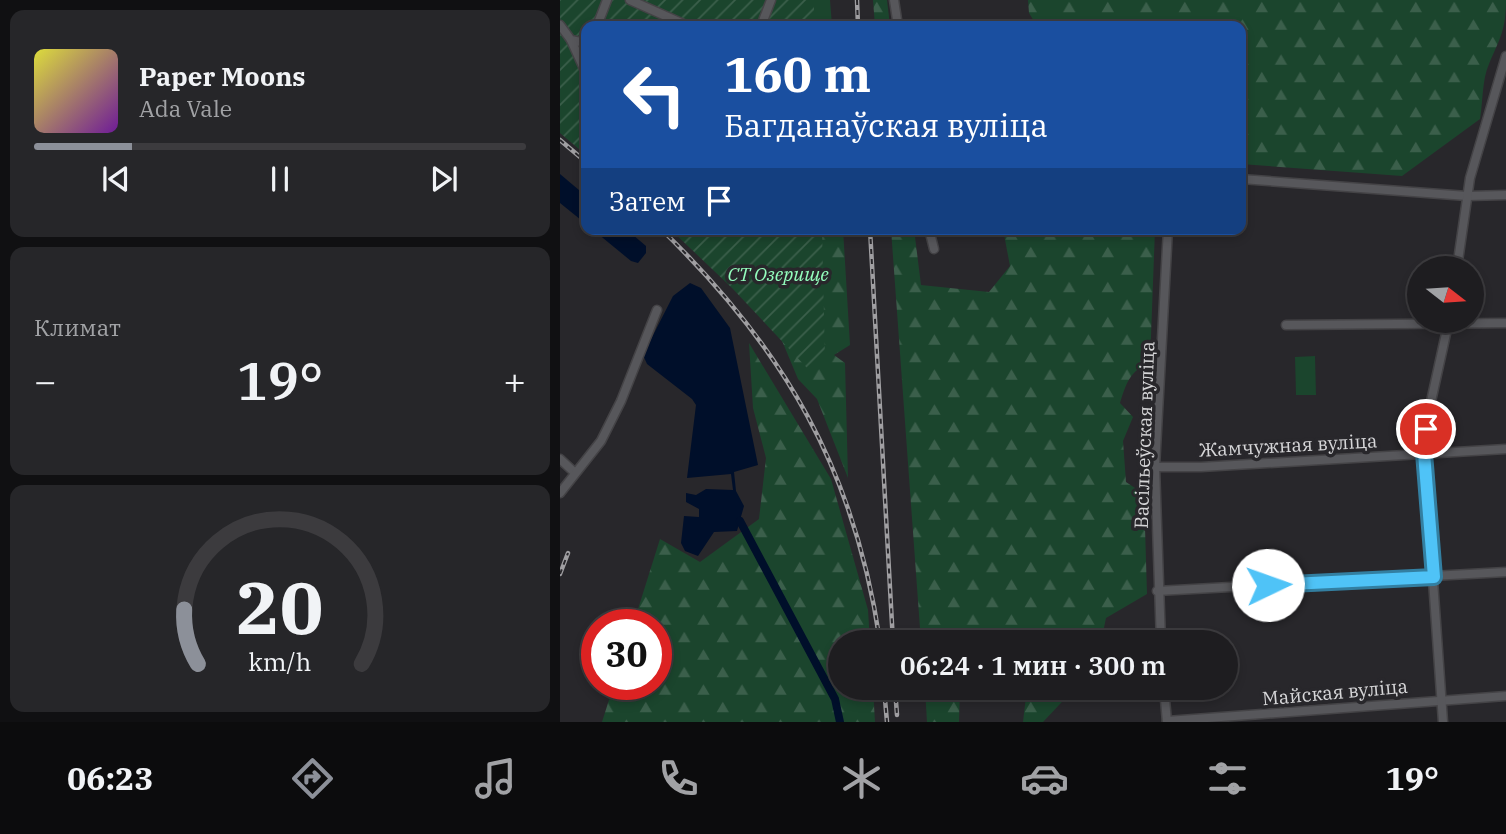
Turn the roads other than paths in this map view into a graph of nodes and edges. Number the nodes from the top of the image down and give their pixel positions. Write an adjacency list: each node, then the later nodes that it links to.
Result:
1 (607, 0): 5 (street)
2 (630, 0): 6 (street)
3 (771, 0): 7 (street)
4 (894, 0): 8 (street)
5 (599, 21)
6 (677, 21)
7 (763, 21)
8 (897, 21)
9 (560, 25): 10 (street)
10 (572, 40): 11 (street); 13 (street)
11 (581, 42)
12 (1506, 56): 16 (street)
13 (581, 61)
14 (1246, 179): 16 (street)
15 (1506, 195): 16 (street)
16 (1467, 196): 20 (street)
17 (930, 235): 19 (street)
18 (1168, 235): 30 (street, Васільеўская вуліца)
19 (934, 249)
20 (1459, 256)
21 (657, 310): 31 (street)
22 (1484, 323): 23 (street)
23 (1506, 323)
24 (1407, 324): 25 (street)
25 (1286, 325)
26 (1446, 333): 28 (street)
27 (1506, 449): 28 (street, Жамчужная вуліца)
28 (1424, 453): 30 (street, Жамчужная вуліца); 34 (street)
29 (560, 459): 31 (street)
30 (1155, 467): 35 (street, Васільеўская вуліца)
31 (574, 471): 32 (street)
32 (560, 493)
33 (1506, 572): 34 (street)
34 (1434, 577): 35 (street); 38 (street)
35 (1157, 591): 36 (street, Васільеўская вуліца)
36 (1160, 630)
37 (1506, 696): 38 (street, Майская вуліца)
38 (1441, 699): 40 (street, Майская вуліца); 41 (street)
39 (1165, 700): 40 (street)
40 (1167, 722)
41 (1443, 722)

